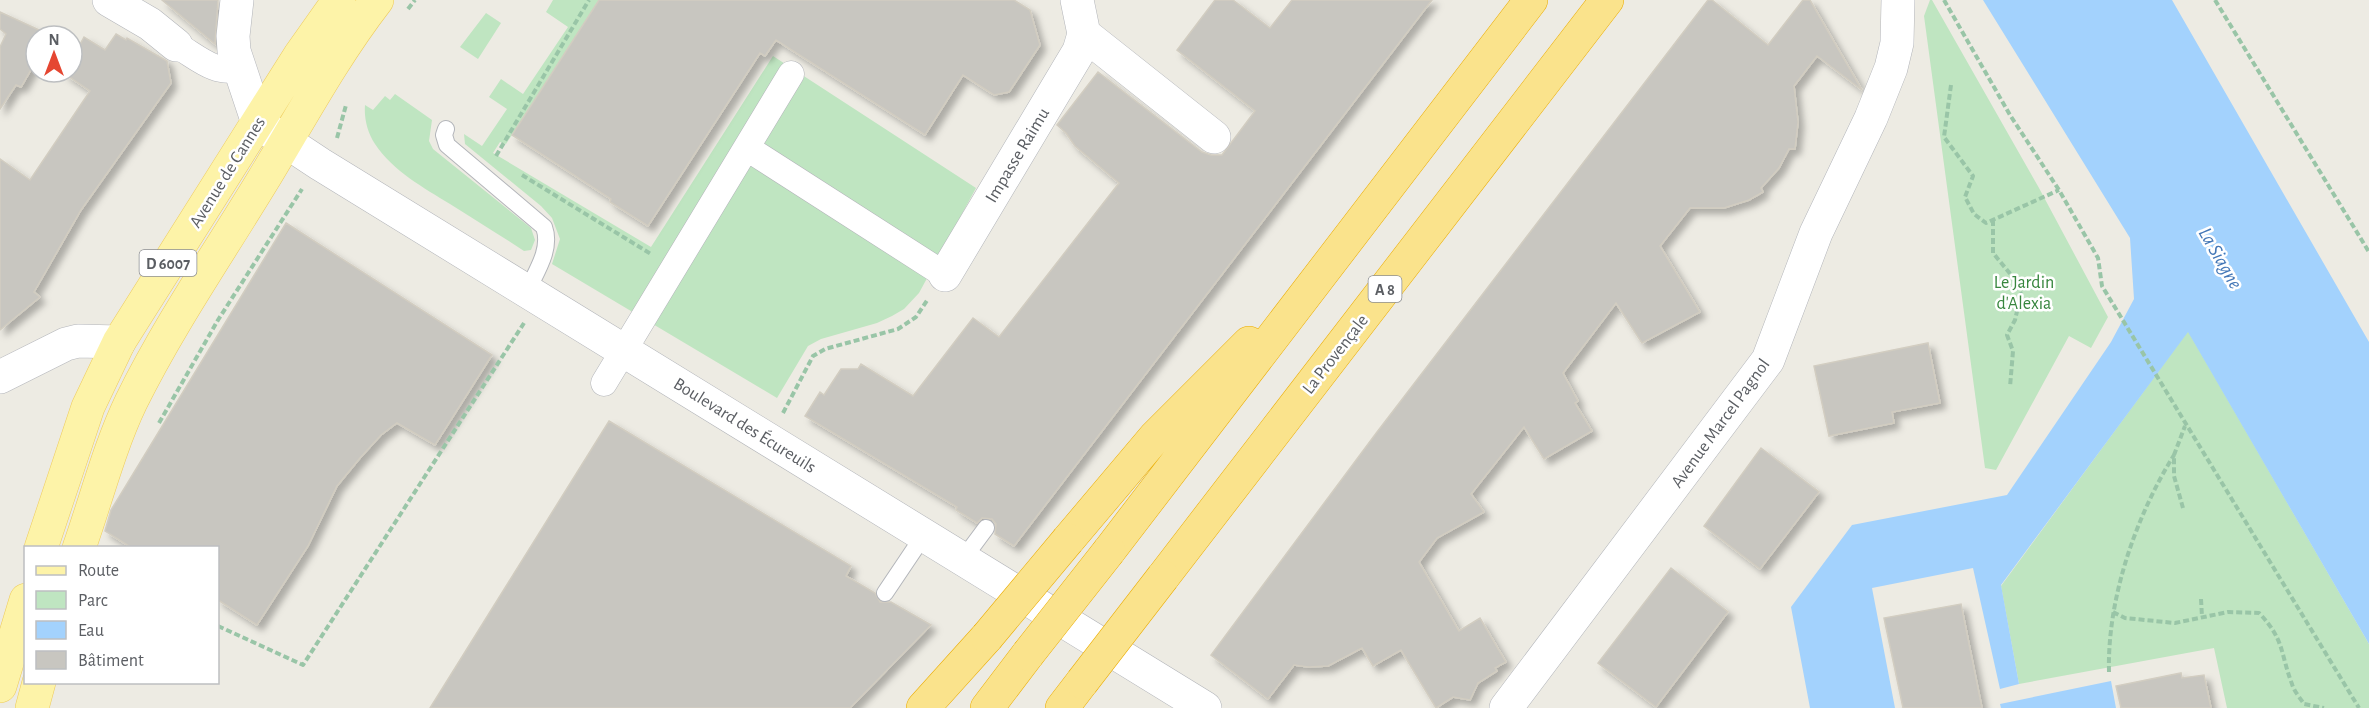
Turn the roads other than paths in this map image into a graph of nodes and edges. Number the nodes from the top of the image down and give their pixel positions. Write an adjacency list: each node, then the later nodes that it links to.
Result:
1 (109, 0): 10 (street)
2 (237, 0): 11 (street)
3 (339, 0): 13 (main road, Avenue de Cannes / D 6007)
4 (377, 0): 16 (main road, Avenue de Cannes / D 6007)
5 (1077, 0): 9 (street)
6 (1531, 0): 19 (highway)
7 (1607, 0): 38 (highway, La Provençale / A 8, bridge)
8 (1898, 0): 40 (street, Avenue Marcel Pagnol)
9 (1084, 34): 15 (street); 18 (street, Impasse Raimu)
10 (176, 45): 11 (street)
11 (239, 68): 13 (street)
12 (791, 74): 17 (street)
13 (258, 123): 16 (street, Boulevard des Écureuils); 21 (main road, Avenue de Cannes / D 6007)
14 (446, 129): 20 (lane)
15 (1214, 137)
16 (286, 143): 20 (street, Boulevard des Écureuils); 28 (main road, Avenue de Cannes / D 6007)
17 (747, 148): 18 (street); 22 (street)
18 (945, 275)
19 (1317, 282): 36 (highway, bridge); 37 (highway, bridge)
20 (533, 295): 22 (street, Boulevard des Écureuils)
21 (119, 342): 23 (street); 27 (main road, Avenue de Cannes / D 6007)
22 (624, 350): 24 (street); 26 (street, Boulevard des Écureuils)
23 (0, 377)
24 (604, 383)
25 (986, 528): 29 (lane)
26 (924, 535): 29 (street, Boulevard des Écureuils); 30 (lane)
27 (42, 546)
28 (80, 546)
29 (963, 559): 39 (street, Boulevard des Écureuils)
30 (885, 593)
31 (24, 604): 32 (main road)
32 (7, 639): 34 (main road)
33 (38, 684): 35 (main road)
34 (0, 686)
35 (32, 708)
36 (924, 708)
37 (987, 708)
38 (1062, 708)
39 (1205, 708)
40 (1506, 708)

